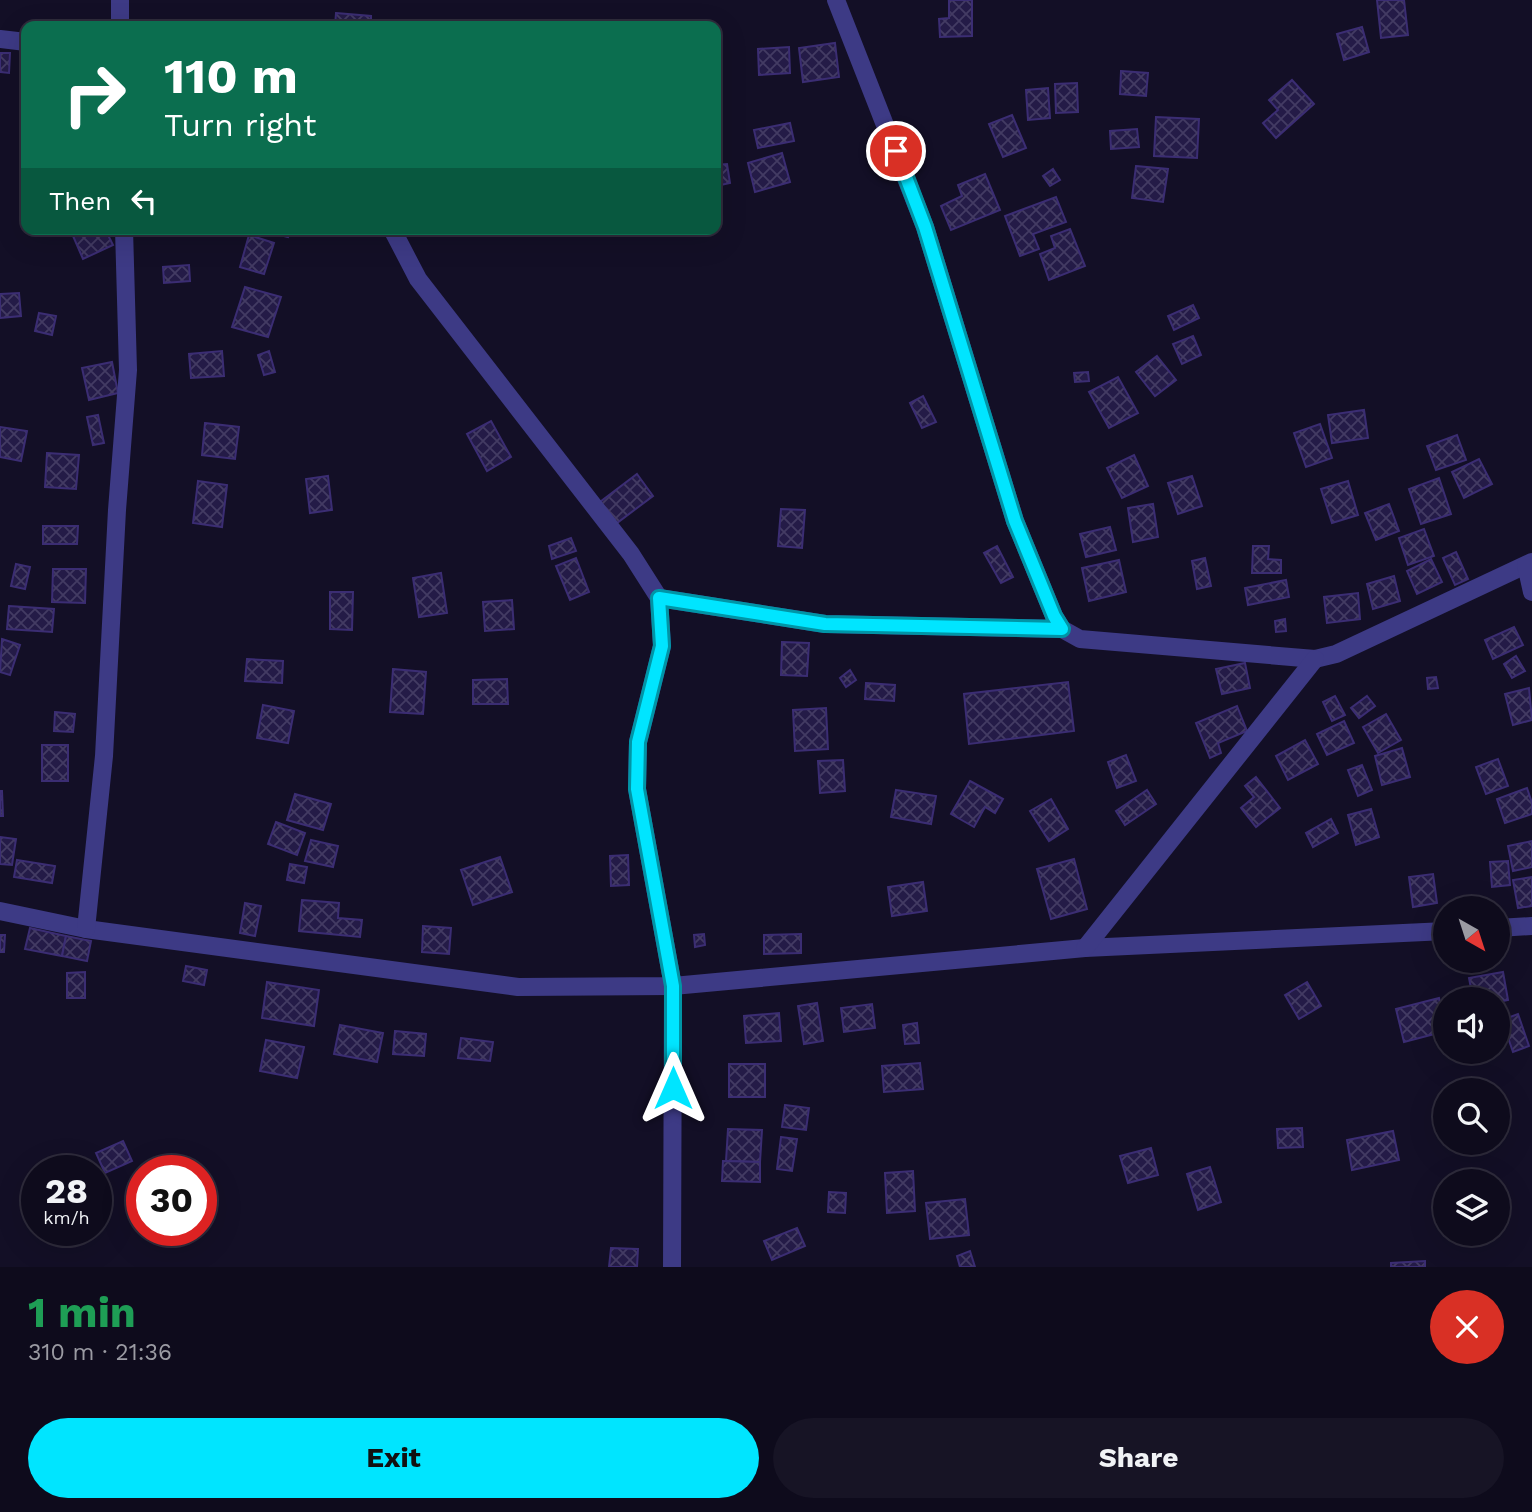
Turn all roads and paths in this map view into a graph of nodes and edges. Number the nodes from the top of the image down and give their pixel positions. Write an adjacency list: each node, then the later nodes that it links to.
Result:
1 (120, 0): 3 (street)
2 (836, 0): 11 (street)
3 (120, 21)
4 (0, 38): 5 (street)
5 (21, 41)
6 (124, 235): 16 (street)
7 (395, 235): 10 (street)
8 (1529, 563): 9 (street); 12 (street)
9 (1532, 592)
10 (659, 598): 11 (street); 19 (street)
11 (1062, 629): 12 (street)
12 (1315, 659): 18 (street)
13 (0, 911): 16 (street)
14 (1532, 926): 15 (street)
15 (1510, 927)
16 (86, 929): 19 (street)
17 (1433, 932): 18 (street)
18 (1085, 948): 19 (street)
19 (673, 986): 20 (street)
20 (672, 1267)

